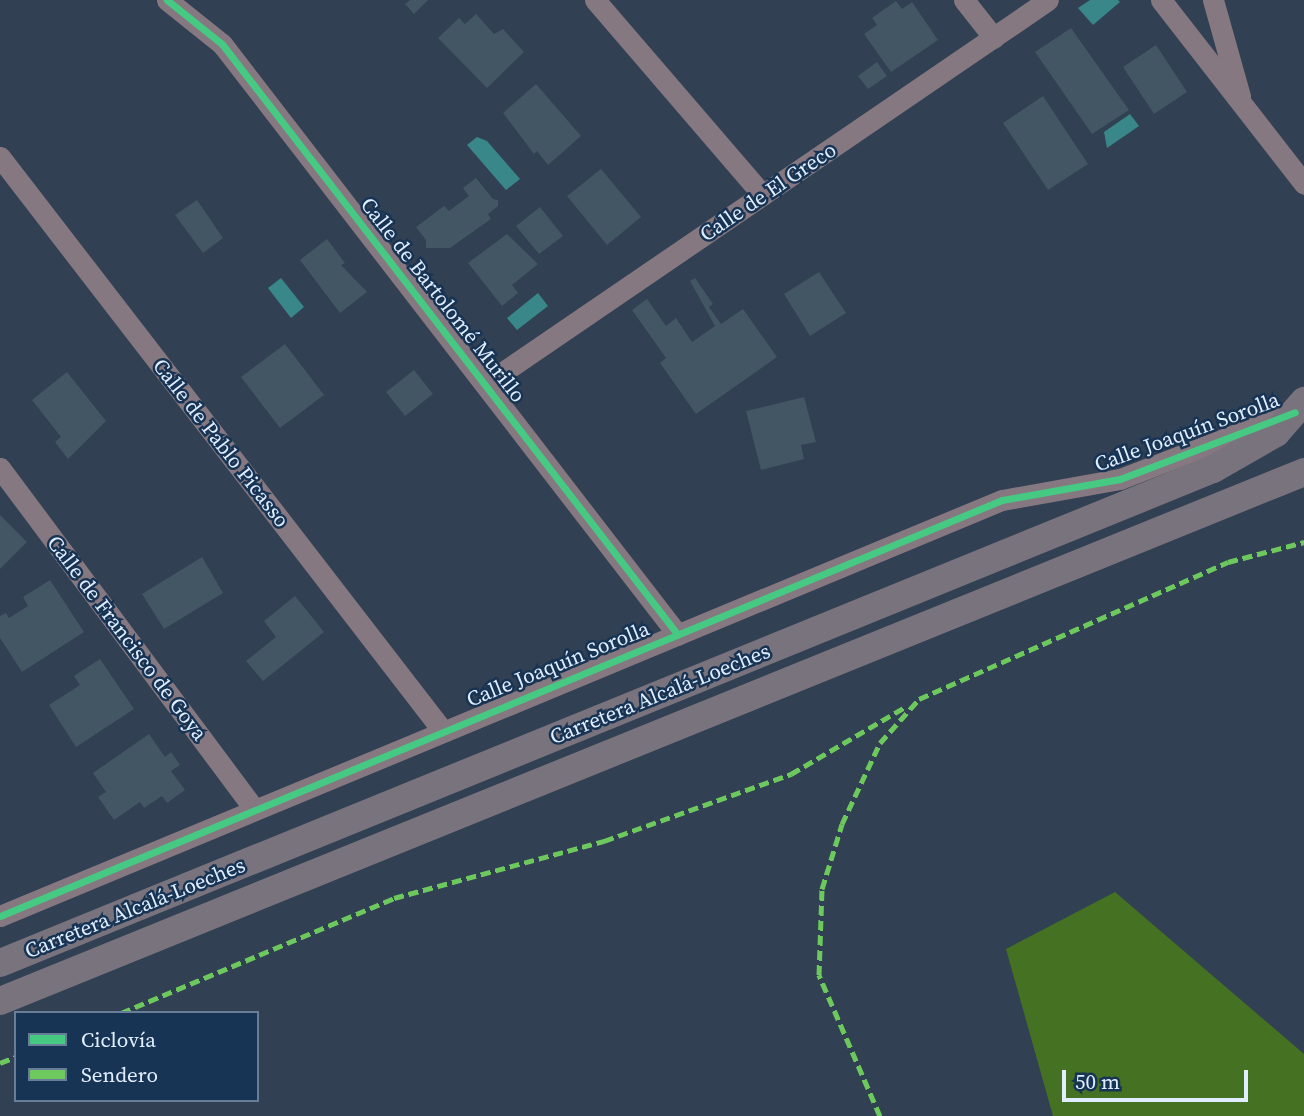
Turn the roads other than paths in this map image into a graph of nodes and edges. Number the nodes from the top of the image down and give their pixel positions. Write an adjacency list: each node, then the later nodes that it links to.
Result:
1 (167, 0): 12 (street, Calle de Bartolomé Murillo)
2 (595, 0): 11 (street)
3 (964, 0): 7 (street)
4 (1048, 0): 7 (street, Calle de El Greco)
5 (1161, 0): 8 (street)
6 (1213, 0): 8 (street)
7 (994, 38): 11 (street, Calle de El Greco)
8 (1244, 110): 10 (street)
9 (0, 157): 17 (street, Calle de Pablo Picasso)
10 (1304, 184)
11 (763, 195): 12 (street, Calle de El Greco)
12 (487, 383): 16 (street, Calle de Bartolomé Murillo)
13 (1299, 406): 16 (street, Calle Joaquín Sorolla); 20 (main road, Carretera Alcalá-Loeches)
14 (0, 468): 18 (street, Calle de Francisco de Goya)
15 (1304, 472): 21 (main road, Carretera Alcalá-Loeches)
16 (678, 635): 17 (street, Calle Joaquín Sorolla)
17 (442, 730): 18 (street, Calle Joaquín Sorolla)
18 (253, 808): 19 (street, Calle Joaquín Sorolla)
19 (0, 916)
20 (0, 963)
21 (0, 1001)

